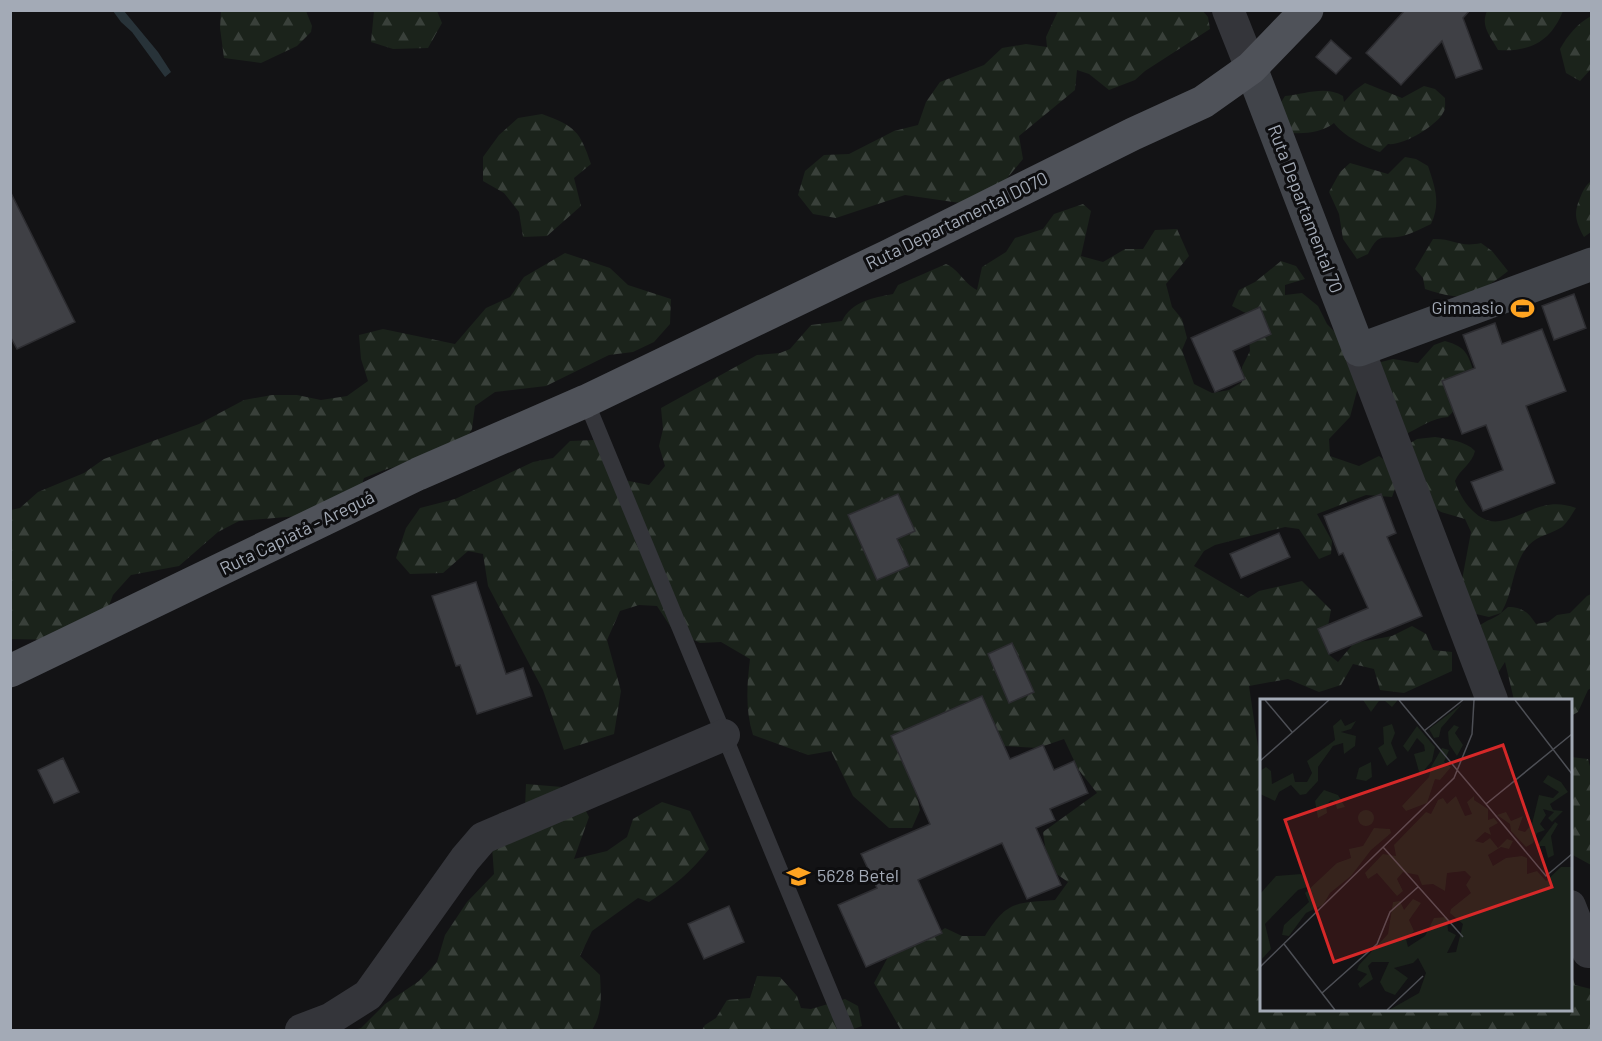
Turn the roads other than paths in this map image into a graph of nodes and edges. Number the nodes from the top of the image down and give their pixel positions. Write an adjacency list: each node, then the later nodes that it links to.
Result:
1 (1228, 10): 3 (street)
2 (1307, 10): 3 (main road, Ruta Departamental D070)
3 (1251, 68): 5 (main road, Ruta Departamental 70); 6 (main road, Ruta Departamental D070)
4 (1592, 264): 5 (main road)
5 (1359, 350): 8 (street)
6 (586, 401): 7 (main road, Ruta Capiatá - Areguá); 9 (lane)
7 (10, 670)
8 (1492, 699)
9 (724, 735): 12 (street); 13 (lane)
10 (1572, 911): 11 (street)
11 (1592, 951)
12 (301, 1030)
13 (846, 1030)

